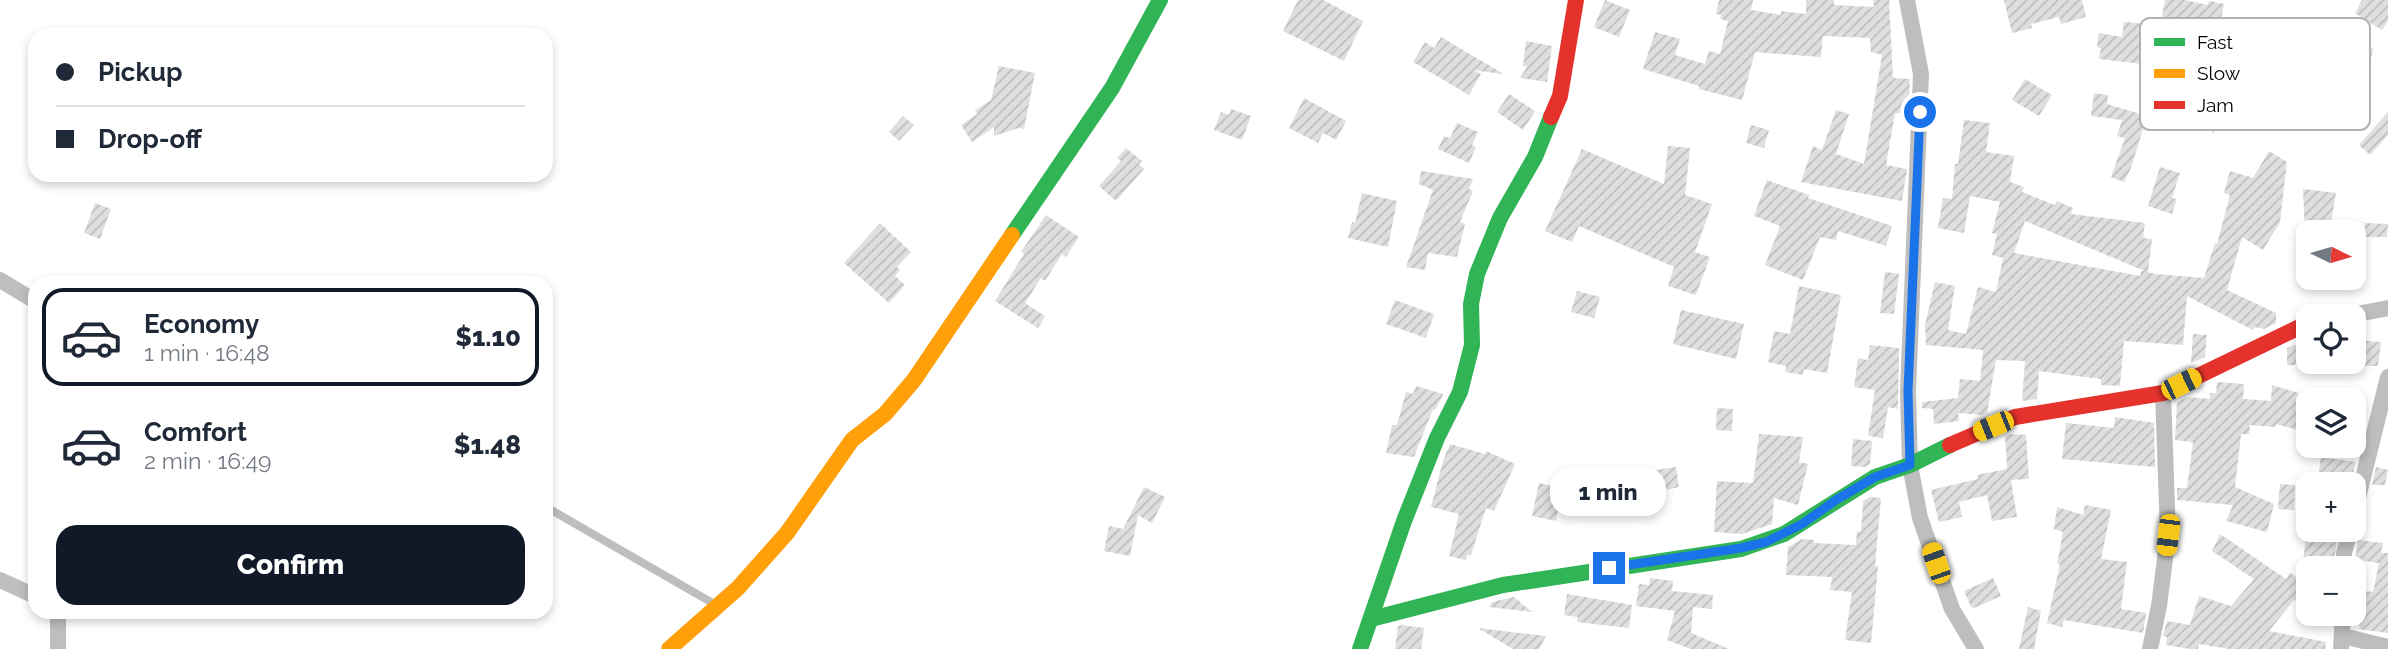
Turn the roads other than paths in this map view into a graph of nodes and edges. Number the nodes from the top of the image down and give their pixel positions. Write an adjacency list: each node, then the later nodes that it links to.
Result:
1 (1160, 0): 16 (street)
2 (1576, 0): 18 (street)
3 (1907, 0): 11 (street)
4 (0, 279): 5 (street)
5 (28, 297)
6 (2388, 308): 7 (street)
7 (2366, 312)
8 (2296, 329): 10 (street)
9 (2388, 377): 12 (street)
10 (2163, 393): 11 (street); 25 (street)
11 (1910, 465): 18 (street); 24 (street)
12 (2364, 472)
13 (553, 511): 16 (lane)
14 (0, 580): 15 (street)
15 (28, 593)
16 (718, 606): 22 (street)
17 (58, 619): 21 (street)
18 (1371, 619): 23 (street)
19 (2342, 642): 20 (street)
20 (2388, 647)
21 (58, 649)
22 (669, 649)
23 (1360, 649)
24 (1976, 649)
25 (2150, 649)

